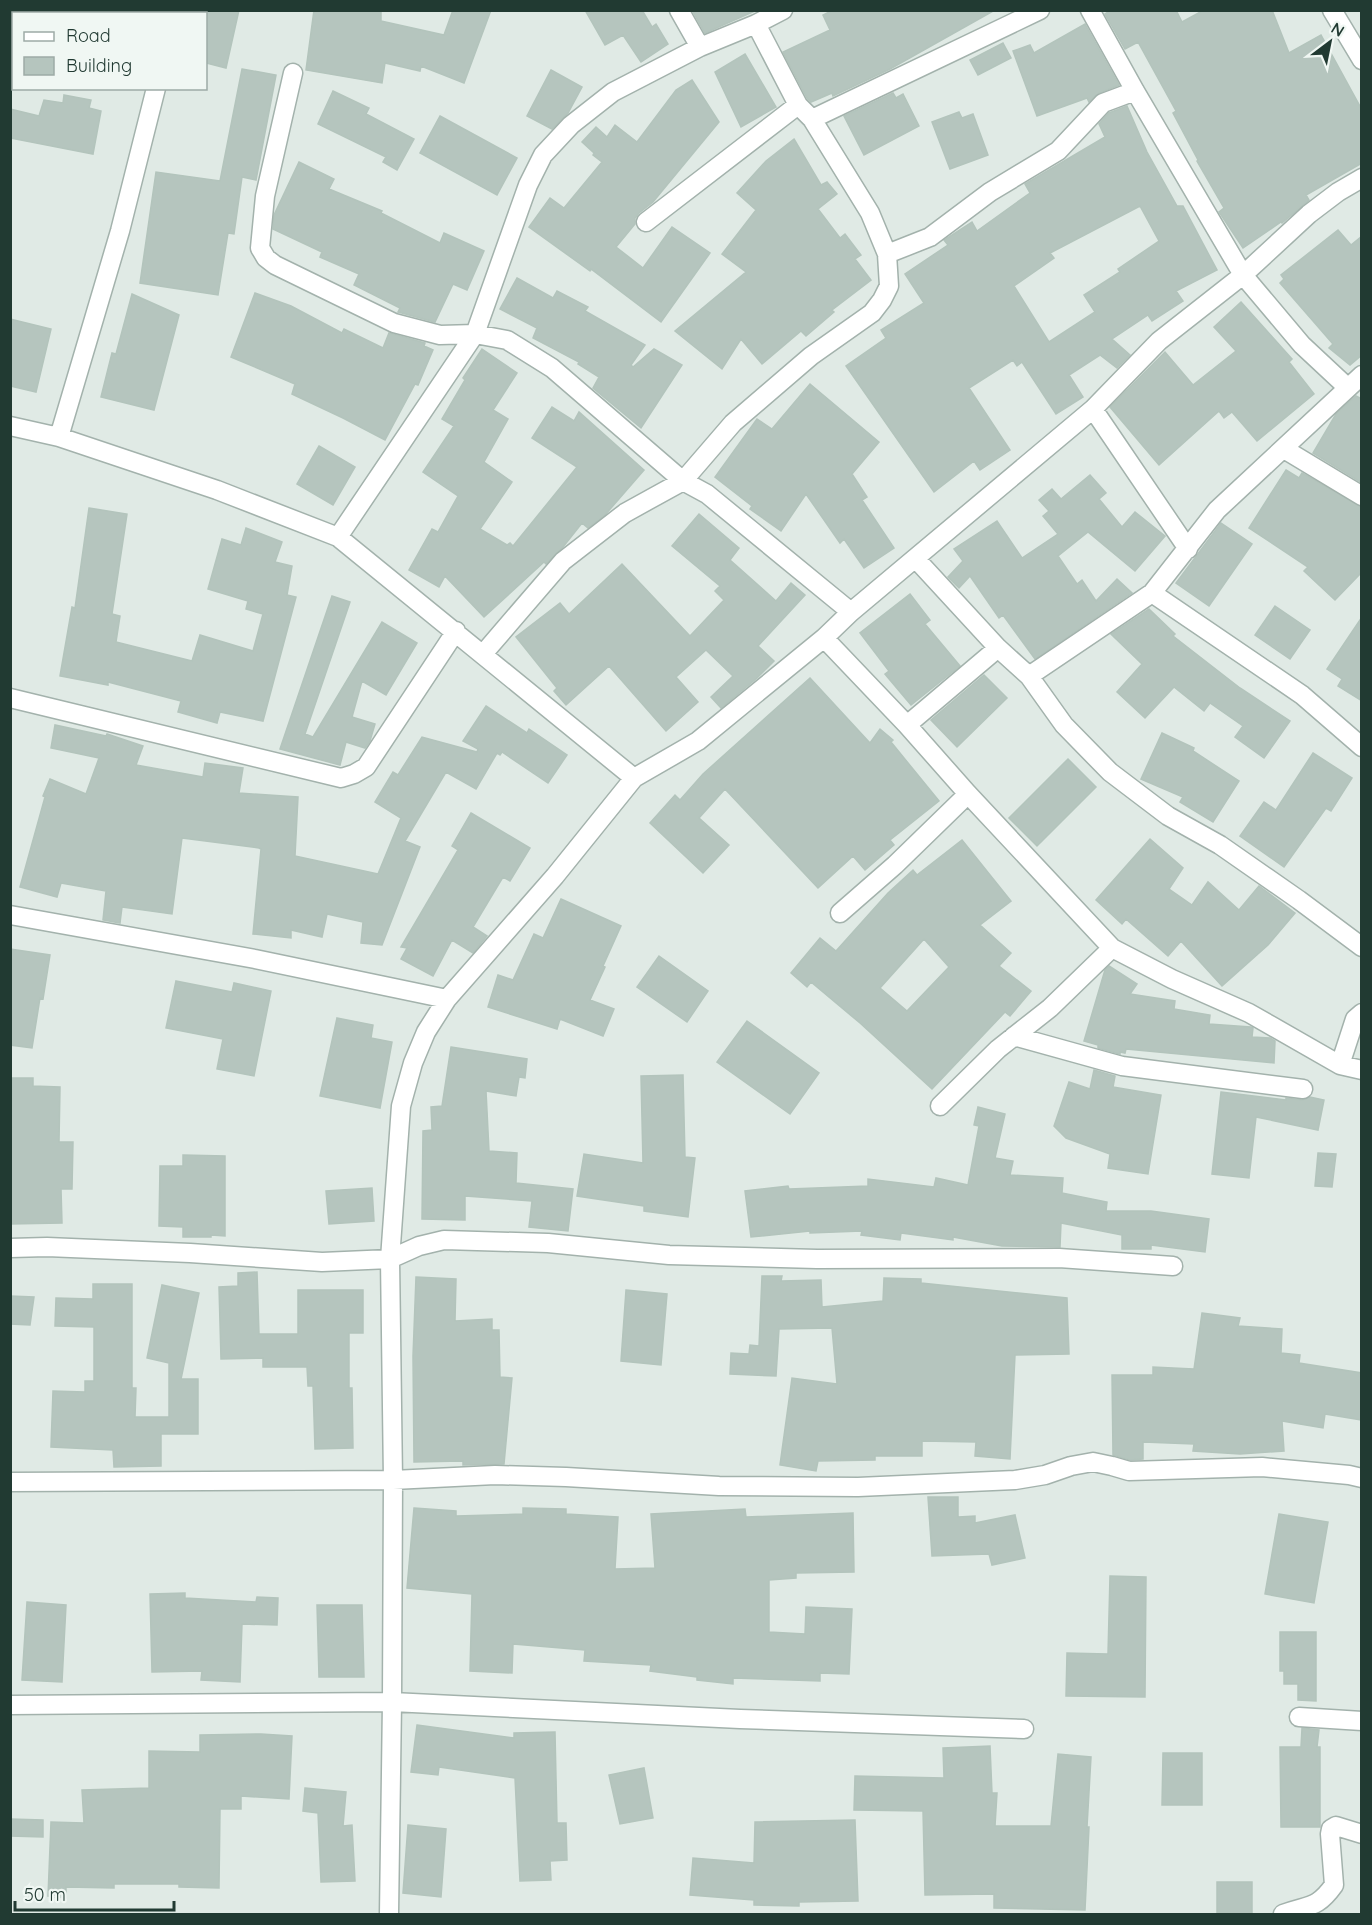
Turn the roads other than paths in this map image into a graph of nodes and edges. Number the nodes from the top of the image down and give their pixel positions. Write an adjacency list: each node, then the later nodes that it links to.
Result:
1 (679, 10): 7 (street)
2 (783, 10): 6 (street)
3 (1040, 10): 13 (street)
4 (1090, 10): 11 (street)
5 (1332, 10): 8 (street)
6 (756, 24): 7 (street); 12 (street)
7 (700, 47): 18 (street)
8 (1362, 60)
9 (293, 73): 18 (street)
10 (155, 90): 23 (street)
11 (1135, 91): 16 (street); 17 (street)
12 (798, 105): 13 (street); 15 (street)
13 (813, 119): 16 (street)
14 (1362, 178): 17 (street)
15 (645, 222)
16 (887, 254): 25 (street)
17 (1243, 275): 20 (street); 21 (street)
18 (475, 334): 25 (street); 27 (street)
19 (1362, 375): 20 (street)
20 (1347, 387): 24 (street)
21 (1093, 410): 28 (street); 29 (street)
22 (10, 426): 23 (street)
23 (59, 436): 27 (street)
24 (1284, 449): 26 (street); 28 (street)
25 (682, 481): 31 (street); 35 (street)
26 (1362, 496)
27 (338, 537): 32 (street)
28 (1188, 549): 30 (street)
29 (915, 559): 31 (street); 34 (street)
30 (1152, 593): 36 (street); 39 (street)
31 (851, 612): 33 (street)
32 (456, 631): 35 (street); 37 (street)
33 (824, 639): 38 (street); 40 (street)
34 (998, 648): 36 (street); 38 (street)
35 (483, 654): 40 (street)
36 (1029, 676): 44 (street)
37 (10, 698)
38 (907, 725): 41 (street)
39 (1362, 747)
40 (634, 778): 46 (street)
41 (968, 794): 42 (street); 45 (street)
42 (840, 914)
43 (10, 915): 46 (street)
44 (1362, 947)
45 (1112, 948): 48 (street); 49 (street)
46 (447, 999): 54 (street)
47 (1362, 1013): 49 (street)
48 (1014, 1036): 51 (street); 52 (street)
49 (1340, 1065): 50 (street)
50 (1362, 1070)
51 (1304, 1089)
52 (940, 1106)
53 (10, 1248): 54 (street)
54 (390, 1259): 55 (street); 57 (street)
55 (1173, 1266)
56 (1362, 1478): 57 (street)
57 (393, 1480): 58 (street); 59 (street)
58 (10, 1482)
59 (392, 1702): 60 (street); 63 (street); 65 (street)
60 (10, 1705)
61 (1299, 1717): 62 (street)
62 (1362, 1721)
63 (1024, 1729)
64 (1362, 1834): 66 (street)
65 (389, 1914)
66 (1283, 1914)

